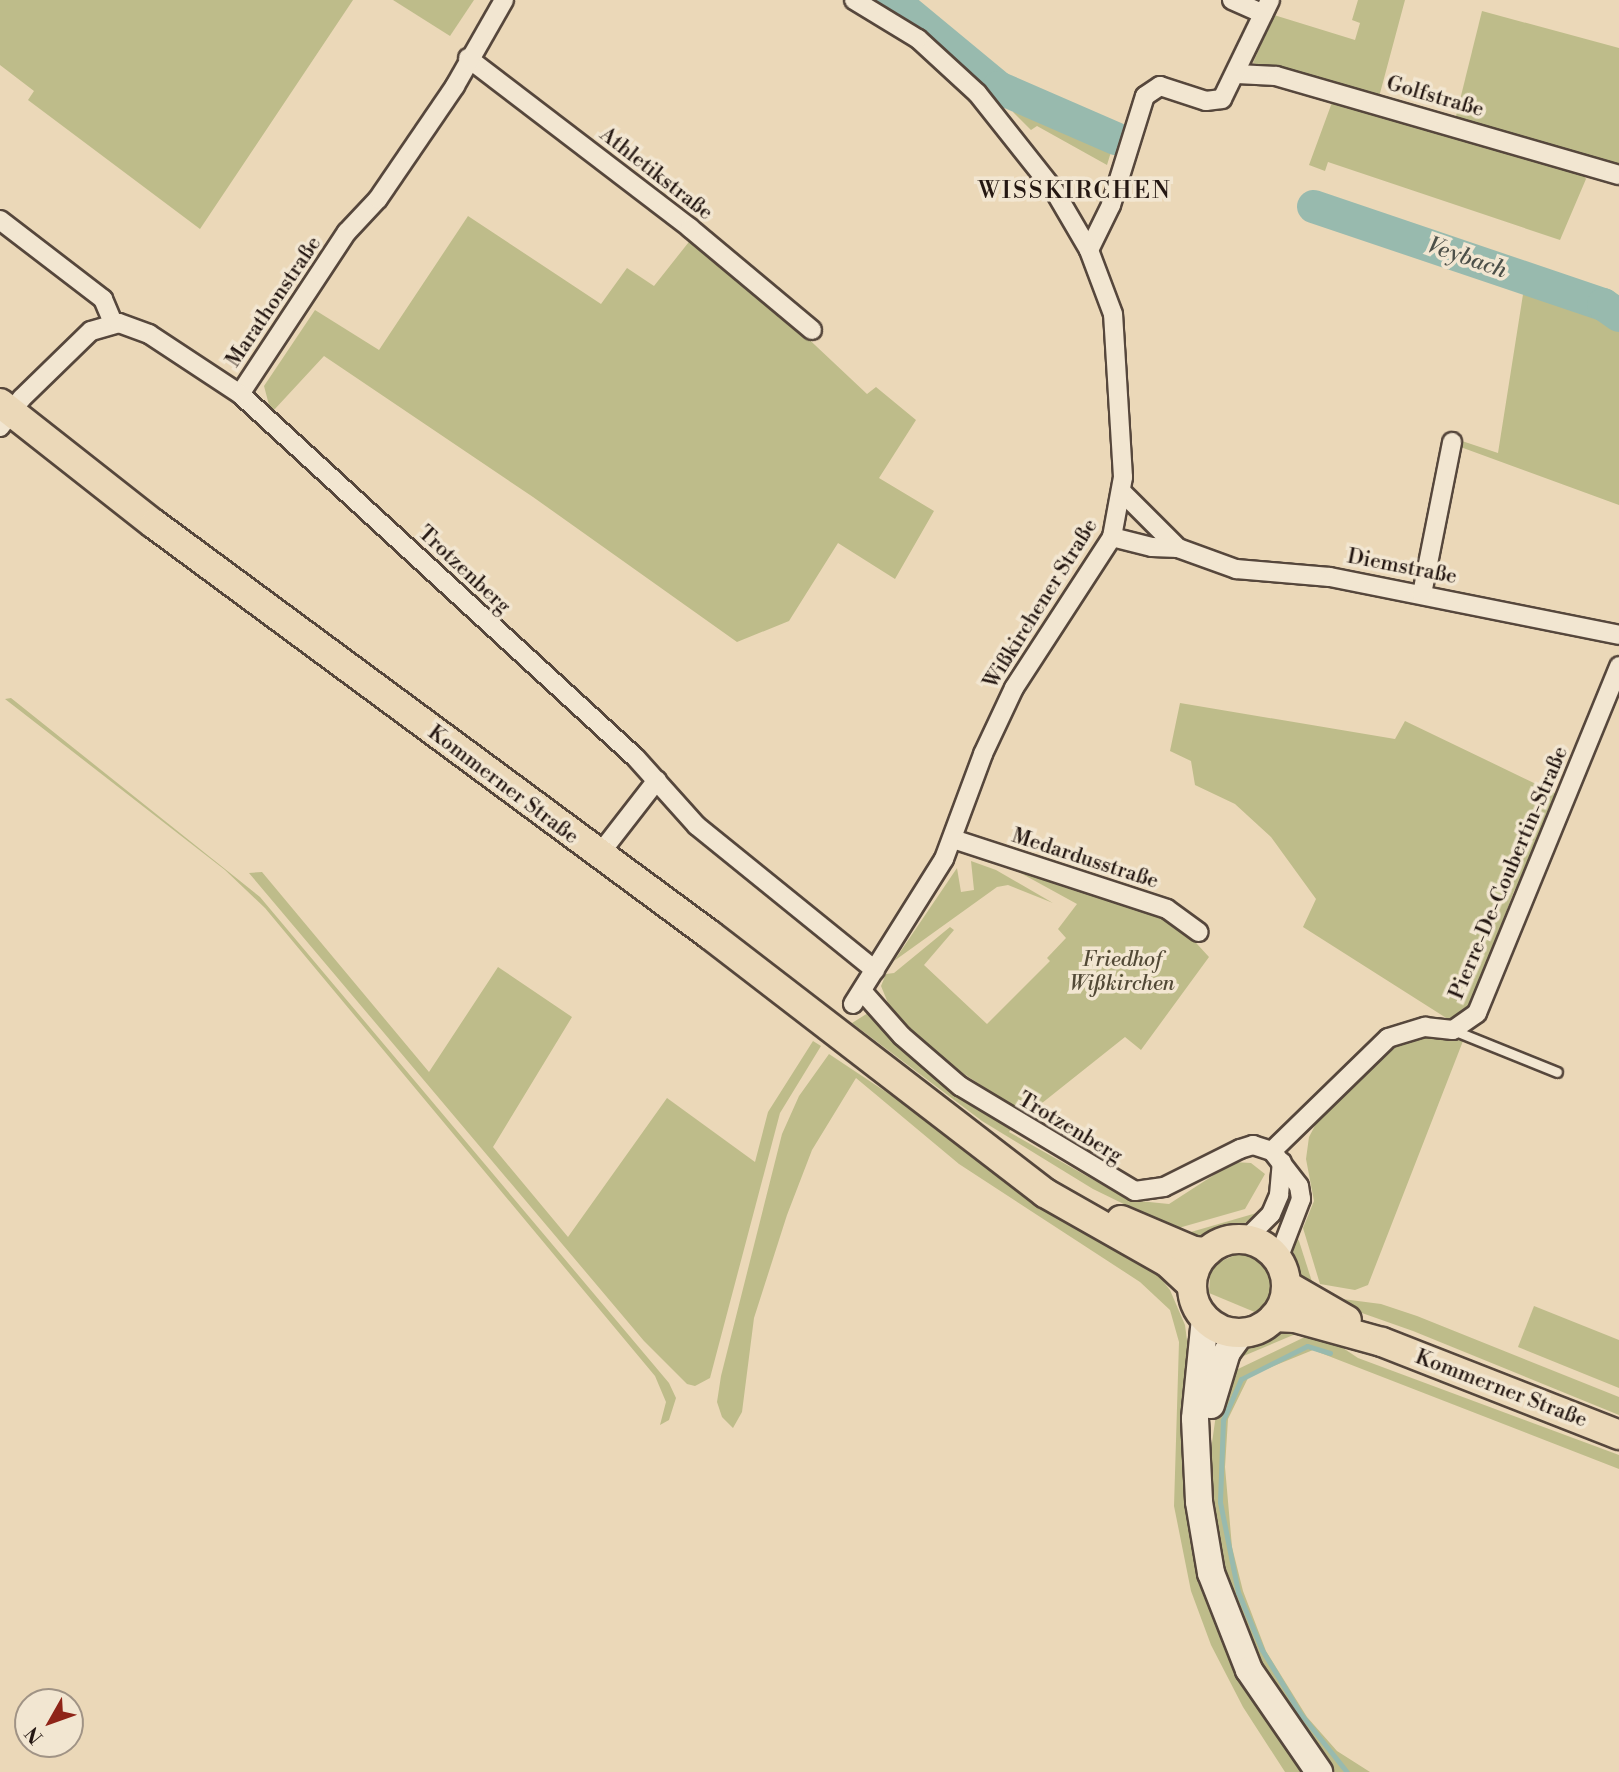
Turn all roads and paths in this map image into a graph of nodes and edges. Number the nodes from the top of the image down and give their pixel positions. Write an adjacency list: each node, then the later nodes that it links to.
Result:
1 (504, 0): 6 (street, Marathonstraße)
2 (854, 0): 4 (street, Wißkirchener Straße)
3 (1232, 0): 5 (street)
4 (877, 5): 10 (street, Wißkirchener Straße)
5 (1266, 7): 7 (street)
6 (468, 58): 12 (street, Athletikstraße); 13 (street, Marathonstraße)
7 (1237, 74): 8 (street, Golfstraße); 10 (street)
8 (1619, 175)
9 (5, 224): 11 (street)
10 (1089, 250): 16 (street, Wißkirchener Straße)
11 (113, 323): 13 (street, Marathonstraße); 14 (street)
12 (812, 330)
13 (240, 394): 22 (street, Trotzenberg)
14 (4, 414): 24 (main road, Kommerner Straße)
15 (1452, 442): 19 (street)
16 (1123, 493): 17 (street, Wißkirchener Straße); 18 (street, Diemstraße)
17 (1112, 537): 18 (street, Diemstraße); 23 (street, Wißkirchener Straße)
18 (1178, 548): 19 (street, Diemstraße)
19 (1422, 594): 20 (street, Diemstraße)
20 (1619, 635)
21 (1619, 666): 28 (street, Pierre-De-Coubertin-Straße)
22 (657, 780): 24 (street); 26 (street, Trotzenberg)
23 (953, 839): 25 (street, Medardusstraße); 26 (street, Wißkirchener Straße)
24 (598, 856): 31 (main road, Kommerner Straße)
25 (1199, 932)
26 (874, 970): 27 (street, Wißkirchener Straße)
27 (858, 998): 30 (street, Trotzenberg)
28 (1453, 1030): 29 (lane); 30 (street, Pierre-De-Coubertin-Straße)
29 (1557, 1072)
30 (1277, 1157): 32 (street); 34 (street)
31 (1009, 1163): 33 (main road, Kommerner Straße); 35 (main road, Kommerner Straße)
32 (1246, 1239): 33 (main road); 34 (main road)
33 (1207, 1252): 35 (main road)
34 (1282, 1272): 37 (main road); 39 (main road, Kommerner Straße)
35 (1192, 1285): 36 (main road)
36 (1205, 1318): 38 (main road); 41 (main road)
37 (1274, 1318): 38 (main road); 39 (main road, Kommerner Straße)
38 (1241, 1333): 41 (main road)
39 (1382, 1342): 40 (main road, Kommerner Straße)
40 (1619, 1435)
41 (1199, 1444): 42 (main road)
42 (1319, 1772)

